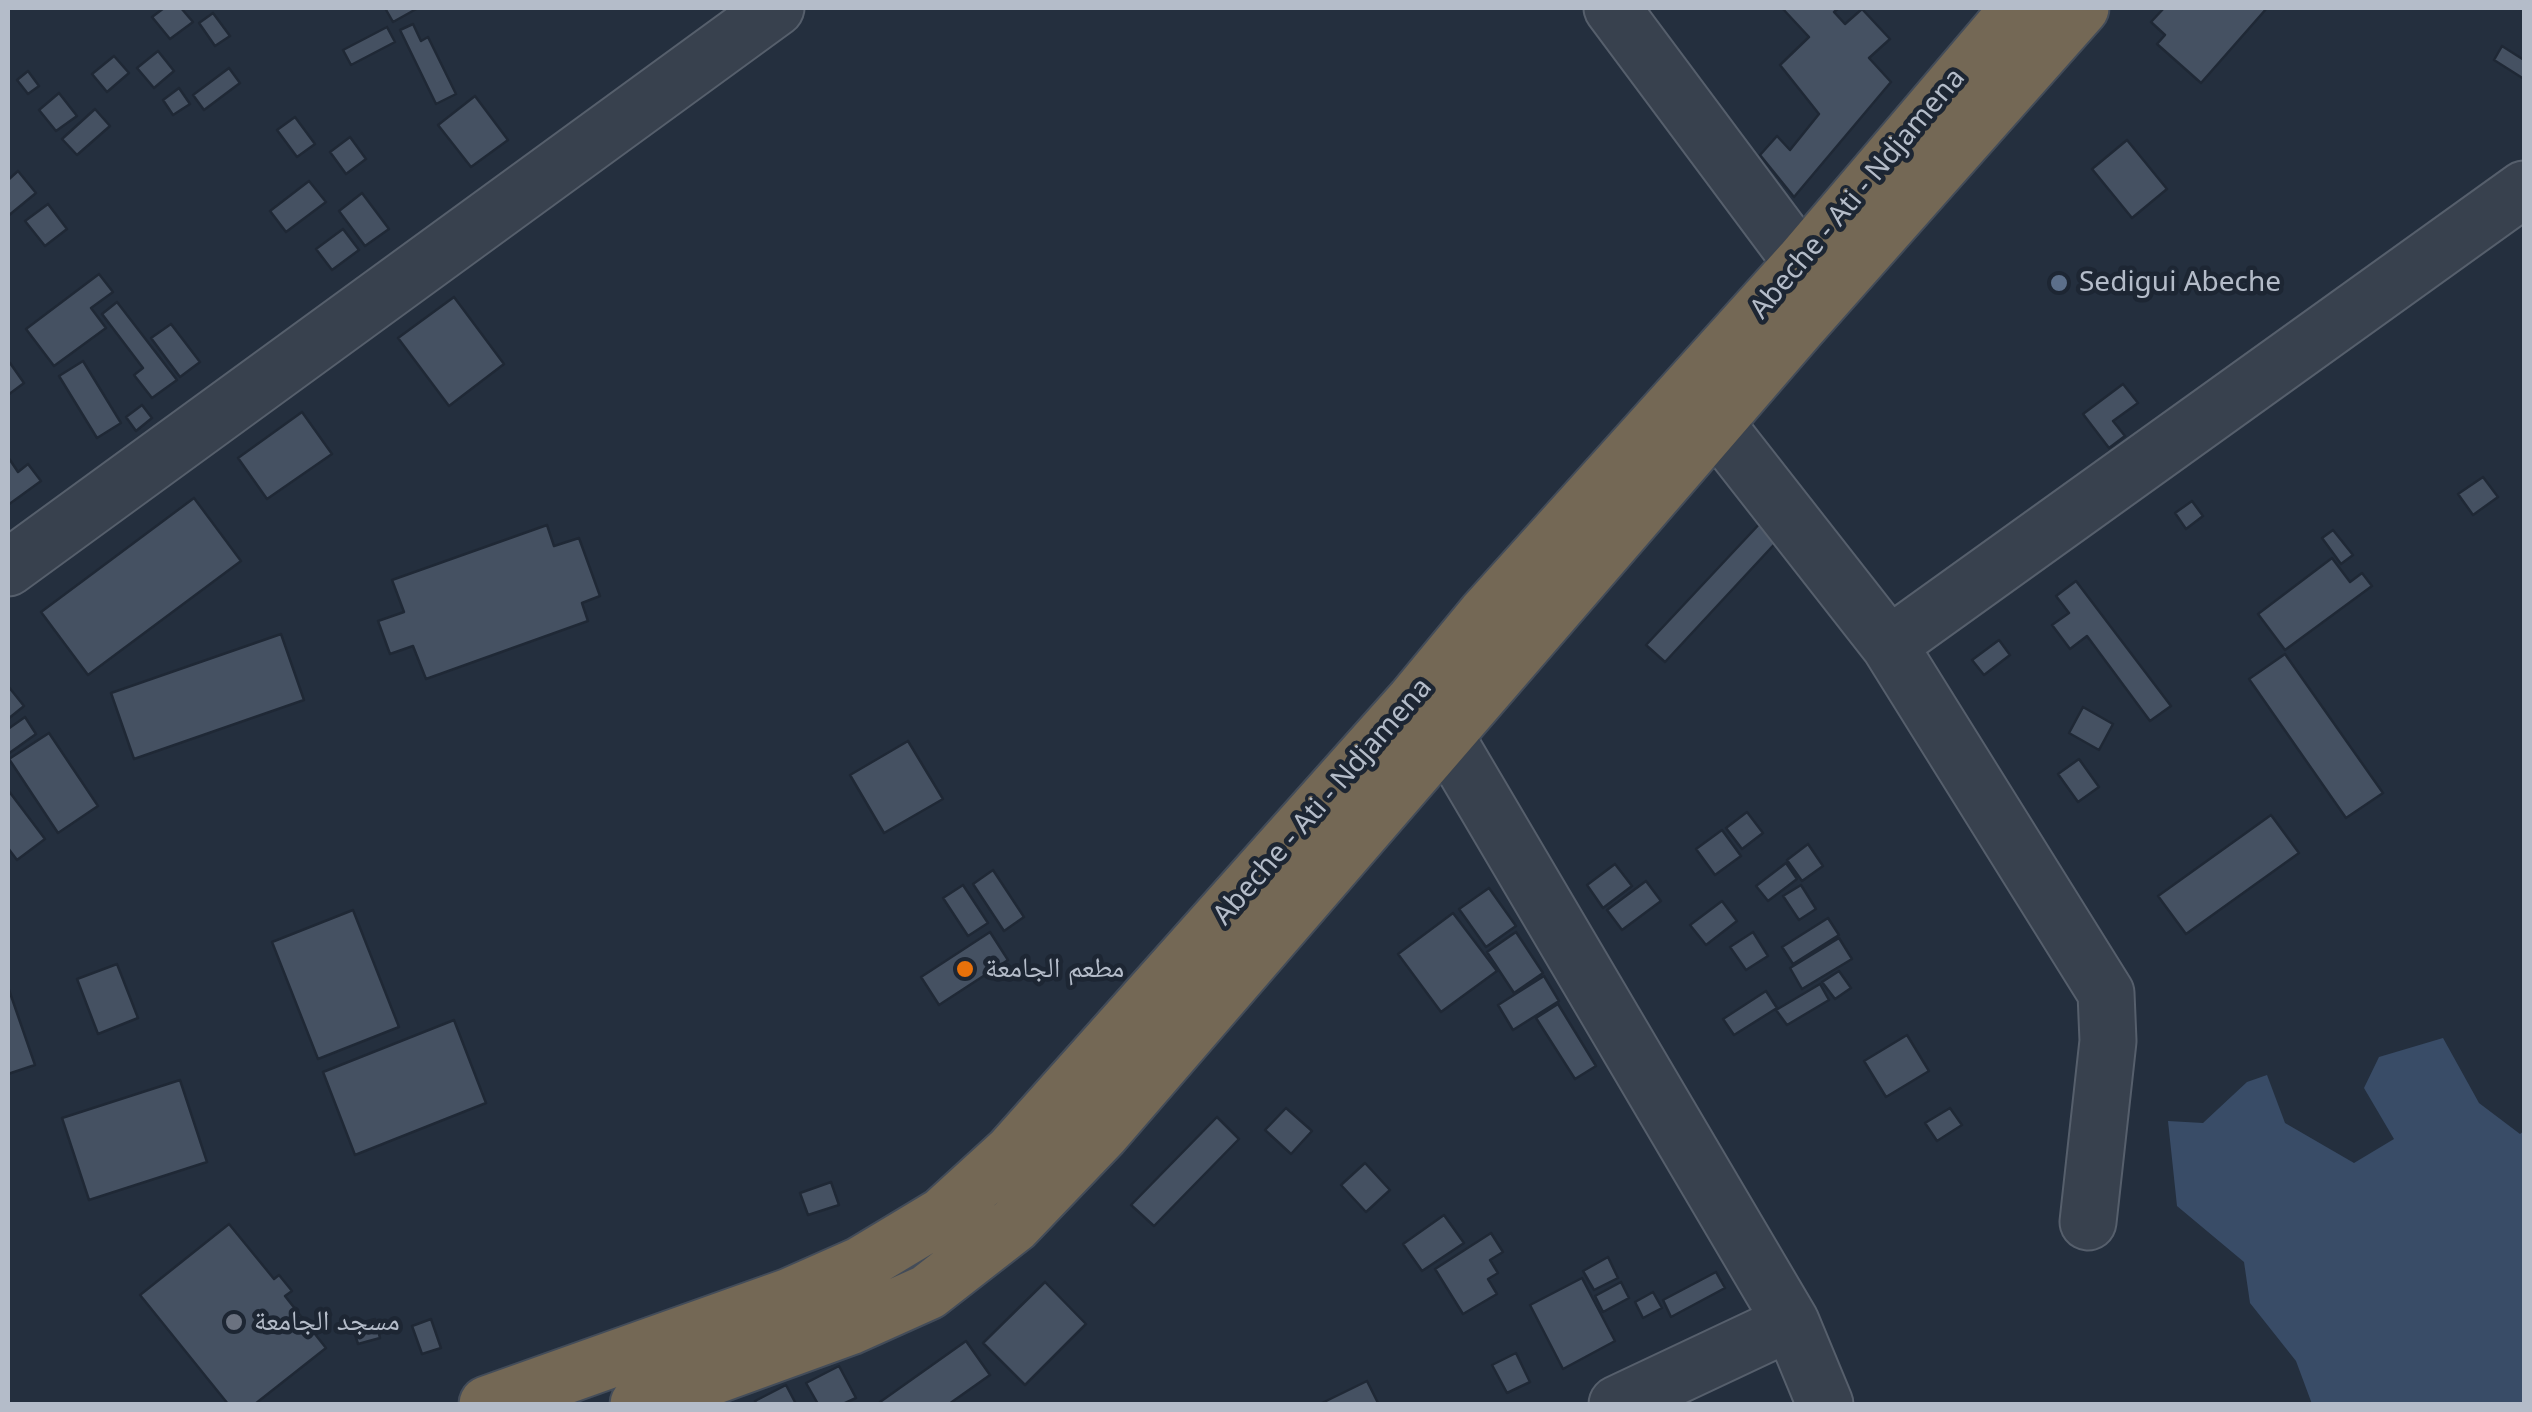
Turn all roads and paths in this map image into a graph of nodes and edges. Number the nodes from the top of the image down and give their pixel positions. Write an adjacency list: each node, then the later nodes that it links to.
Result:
1 (776, 8): 7 (street)
2 (1612, 8): 5 (street)
3 (2040, 19): 5 (highway, Abeche - Ati - Ndjamena); 6 (highway, Abeche - Ati - Ndjamena)
4 (2524, 189): 8 (street)
5 (1802, 263): 9 (highway, Abeche - Ati - Ndjamena)
6 (1716, 424): 8 (street); 9 (highway, Abeche - Ati - Ndjamena)
7 (8, 568)
8 (1889, 645): 10 (street)
9 (1430, 719): 11 (street); 12 (highway, Abeche - Ati - Ndjamena); 13 (highway, Abeche - Ati - Ndjamena)
10 (2088, 1222)
11 (1791, 1322): 14 (street); 15 (street)
12 (487, 1404)
13 (638, 1404)
14 (1617, 1404)
15 (1825, 1404)

